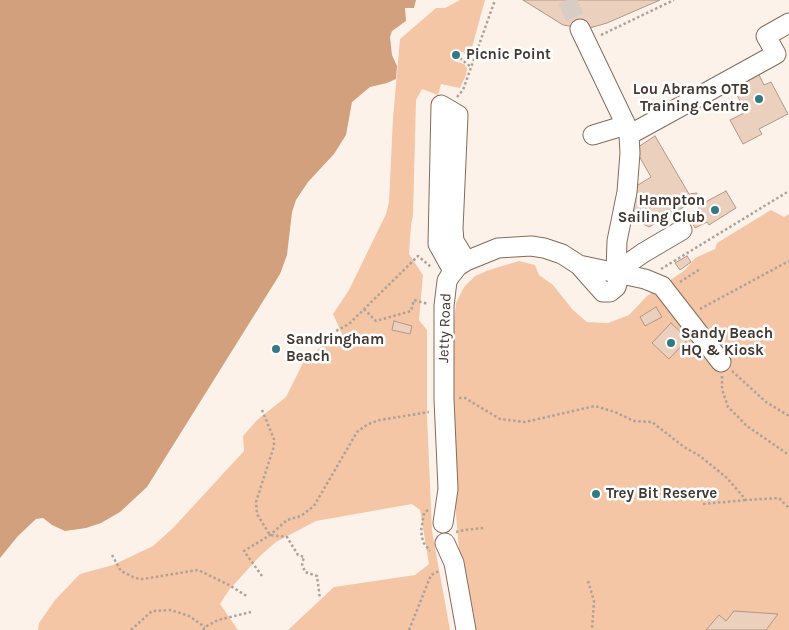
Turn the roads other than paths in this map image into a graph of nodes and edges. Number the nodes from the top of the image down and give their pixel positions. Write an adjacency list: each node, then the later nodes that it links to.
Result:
1 (789, 24): 4 (street)
2 (584, 35): 4 (street)
3 (448, 108): 7 (street)
4 (627, 130): 5 (street); 8 (street)
5 (592, 135)
6 (682, 230): 8 (street)
7 (460, 266): 8 (street); 10 (street, Jetty Road)
8 (616, 272): 9 (street)
9 (721, 362)
10 (466, 630)

